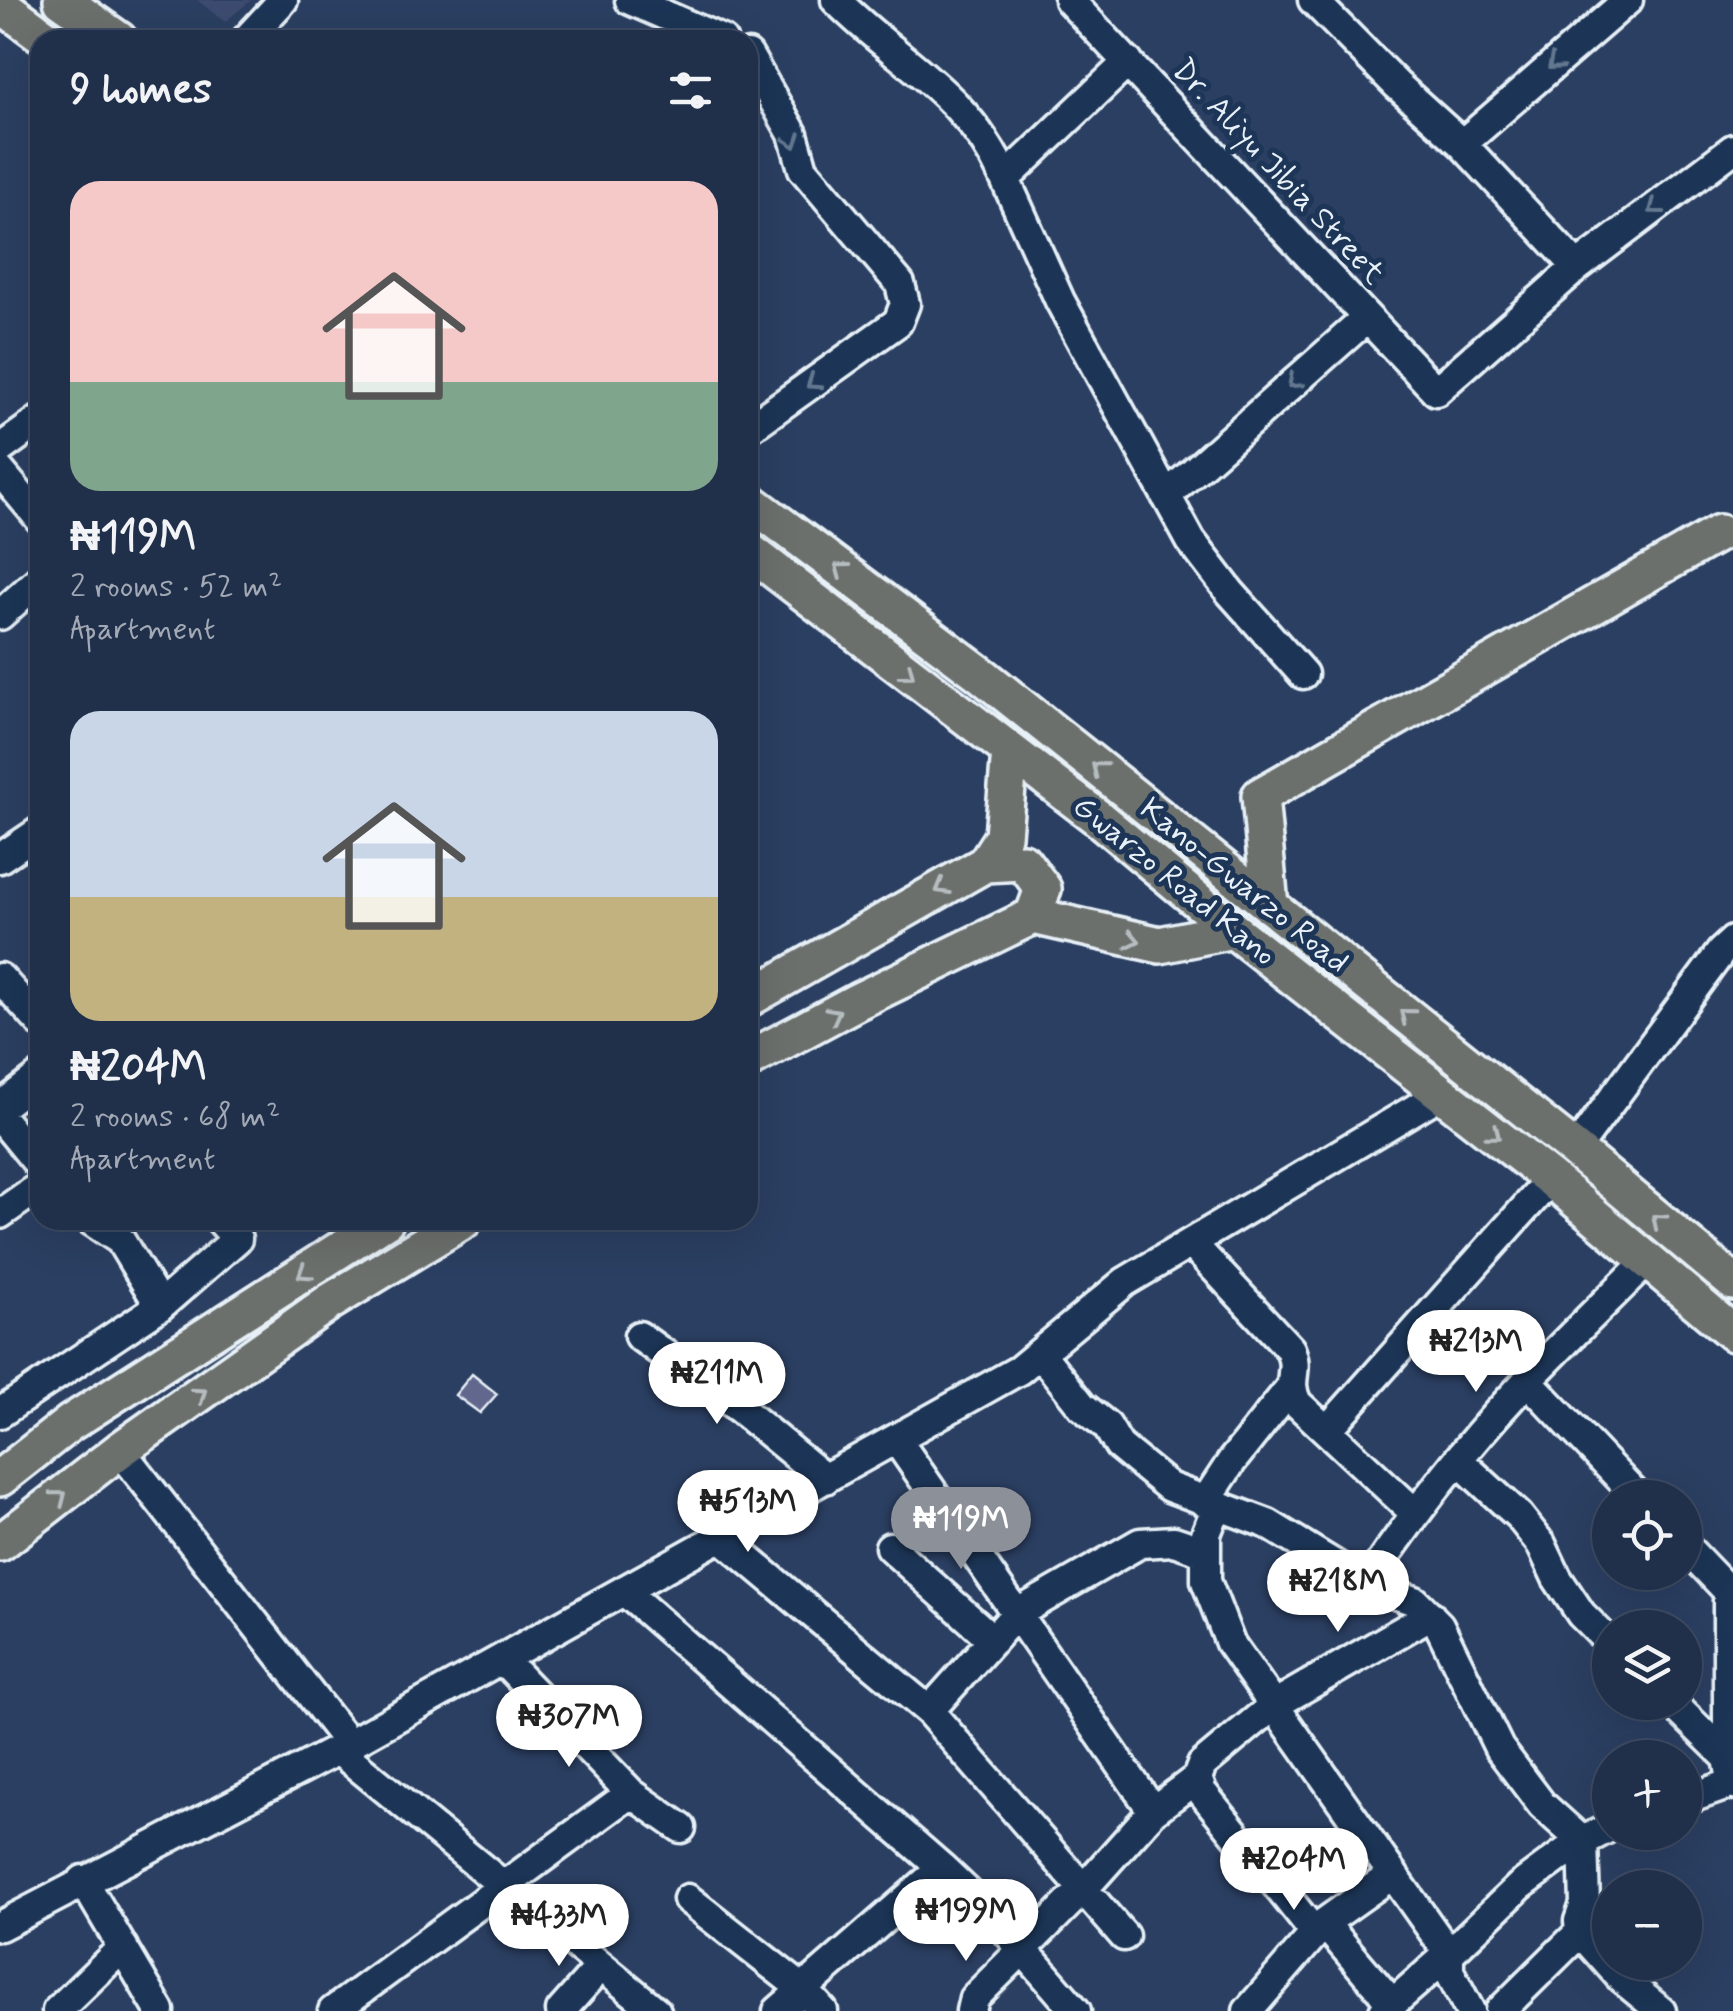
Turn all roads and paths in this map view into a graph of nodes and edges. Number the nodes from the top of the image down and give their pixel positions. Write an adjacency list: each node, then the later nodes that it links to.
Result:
1 (62, 0): 11 (main road)
2 (284, 0): 12 (street)
3 (630, 0): 13 (street)
4 (836, 0): 18 (street)
5 (1353, 0): 9 (street)
6 (1628, 0): 16 (street, one-way to 16)
7 (1072, 1): 14 (street, Dr. Aliyu Jibia Street)
8 (0, 4): 10 (main road)
9 (1322, 9): 16 (street)
10 (36, 30)
11 (104, 30)
12 (256, 30)
13 (699, 30)
14 (1128, 62): 18 (street); 20 (street, Dr. Aliyu Jibia Street)
15 (758, 73): 21 (street, one-way to 21)
16 (1462, 144): 19 (street)
17 (1733, 150): 19 (street, one-way to 19)
18 (1004, 179): 25 (street)
19 (1577, 267): 20 (street, Dr. Aliyu Jibia Street)
20 (1366, 318): 25 (street, one-way to 25)
21 (758, 422)
22 (30, 427): 23 (street)
23 (0, 449)
24 (0, 471): 27 (street)
25 (1166, 496): 32 (street)
26 (758, 507): 37 (main road, Kano-Gwarzo Road, one-way to 26)
27 (30, 508)
28 (1719, 534): 37 (main road)
29 (758, 558): 33 (main road, Gwarzo Road Kano, one-way to 33)
30 (30, 589): 31 (street)
31 (0, 615)
32 (1303, 674)
33 (1010, 751): 36 (main road); 39 (main road, Gwarzo Road Kano)
34 (30, 838): 35 (street)
35 (0, 858)
36 (985, 864): 38 (main road); 42 (main road, one-way to 42)
37 (1270, 906): 49 (main road, Kano-Gwarzo Road, one-way to 37)
38 (1033, 916): 39 (main road, one-way to 39); 44 (main road, one-way to 38)
39 (1234, 930): 46 (main road, Gwarzo Road Kano)
40 (1733, 941): 49 (street)
41 (0, 978): 43 (street)
42 (758, 993)
43 (30, 1011)
44 (758, 1055)
45 (30, 1084): 47 (street)
46 (1442, 1093): 51 (main road, Gwarzo Road Kano, one-way to 51); 58 (street)
47 (0, 1107)
48 (0, 1117): 50 (street)
49 (1574, 1150): 60 (main road, Kano-Gwarzo Road, one-way to 49)
50 (30, 1154)
51 (1550, 1178): 59 (main road, Gwarzo Road Kano); 68 (street)
52 (30, 1193): 53 (street)
53 (0, 1214)
54 (105, 1230): 61 (street)
55 (229, 1230): 61 (street)
56 (371, 1230): 72 (main road, one-way to 72)
57 (448, 1230): 70 (main road, one-way to 57)
58 (1192, 1244): 64 (street); 66 (street)
59 (1649, 1259): 62 (main road, Gwarzo Road Kano); 65 (street)
60 (1732, 1279)
61 (160, 1306): 67 (street)
62 (1733, 1332)
63 (639, 1336): 73 (street)
64 (1040, 1352): 69 (street); 75 (street)
65 (1527, 1380): 71 (street); 74 (street)
66 (1290, 1388): 68 (street); 75 (street)
67 (0, 1413)
68 (1328, 1429): 76 (street)
69 (896, 1439): 73 (street); 85 (street)
70 (120, 1450): 78 (main road, one-way to 70); 93 (street)
71 (1458, 1460): 76 (street); 87 (street)
72 (0, 1478)
73 (825, 1479): 77 (street)
74 (1622, 1480)
75 (1211, 1504): 80 (street); 82 (street)
76 (1415, 1513): 82 (street)
77 (721, 1537): 84 (street); 91 (street)
78 (0, 1543)
79 (890, 1547): 88 (street)
80 (1206, 1552): 85 (street); 90 (street)
81 (1702, 1562): 83 (street)
82 (1366, 1584): 86 (street)
83 (1731, 1588): 95 (street)
84 (624, 1591): 89 (street); 102 (street)
85 (1016, 1614): 88 (street); 98 (street)
86 (1430, 1615): 90 (street); 101 (street)
87 (1592, 1625)
88 (993, 1640): 91 (street)
89 (502, 1659): 93 (street); 97 (street)
90 (1274, 1705): 94 (street); 103 (street)
91 (930, 1711): 106 (street)
92 (1685, 1720): 95 (street)
93 (343, 1747): 104 (street); 105 (street)
94 (1198, 1778): 98 (street); 109 (street)
95 (1732, 1778): 96 (street)
96 (1702, 1792)
97 (631, 1794): 99 (street); 105 (street)
98 (1152, 1811): 106 (street)
99 (682, 1828)
100 (1592, 1837): 101 (street)
101 (1583, 1842): 110 (street); 114 (street)
102 (942, 1868): 113 (street); 116 (street)
103 (1392, 1874): 109 (street); 114 (street)
104 (83, 1880): 108 (street); 112 (street)
105 (504, 1886): 115 (street); 120 (street)
106 (1085, 1887): 111 (street); 113 (street)
107 (688, 1899): 116 (street)
108 (0, 1926)
109 (1319, 1928): 117 (street); 126 (street)
110 (1580, 1932): 128 (street); 129 (street)
111 (1124, 1936)
112 (123, 1947): 118 (street); 119 (street)
113 (1021, 1949): 124 (street); 125 (street)
114 (1449, 1954): 117 (street); 127 (street)
115 (601, 1966): 121 (street); 122 (street)
116 (814, 2001): 123 (street)
117 (1388, 2007)
118 (57, 2011)
119 (160, 2011)
120 (334, 2011)
121 (561, 2011)
122 (656, 2011)
123 (778, 2011)
124 (971, 2011)
125 (1076, 2011)
126 (1248, 2011)
127 (1470, 2011)
128 (1500, 2011)
129 (1660, 2011)

